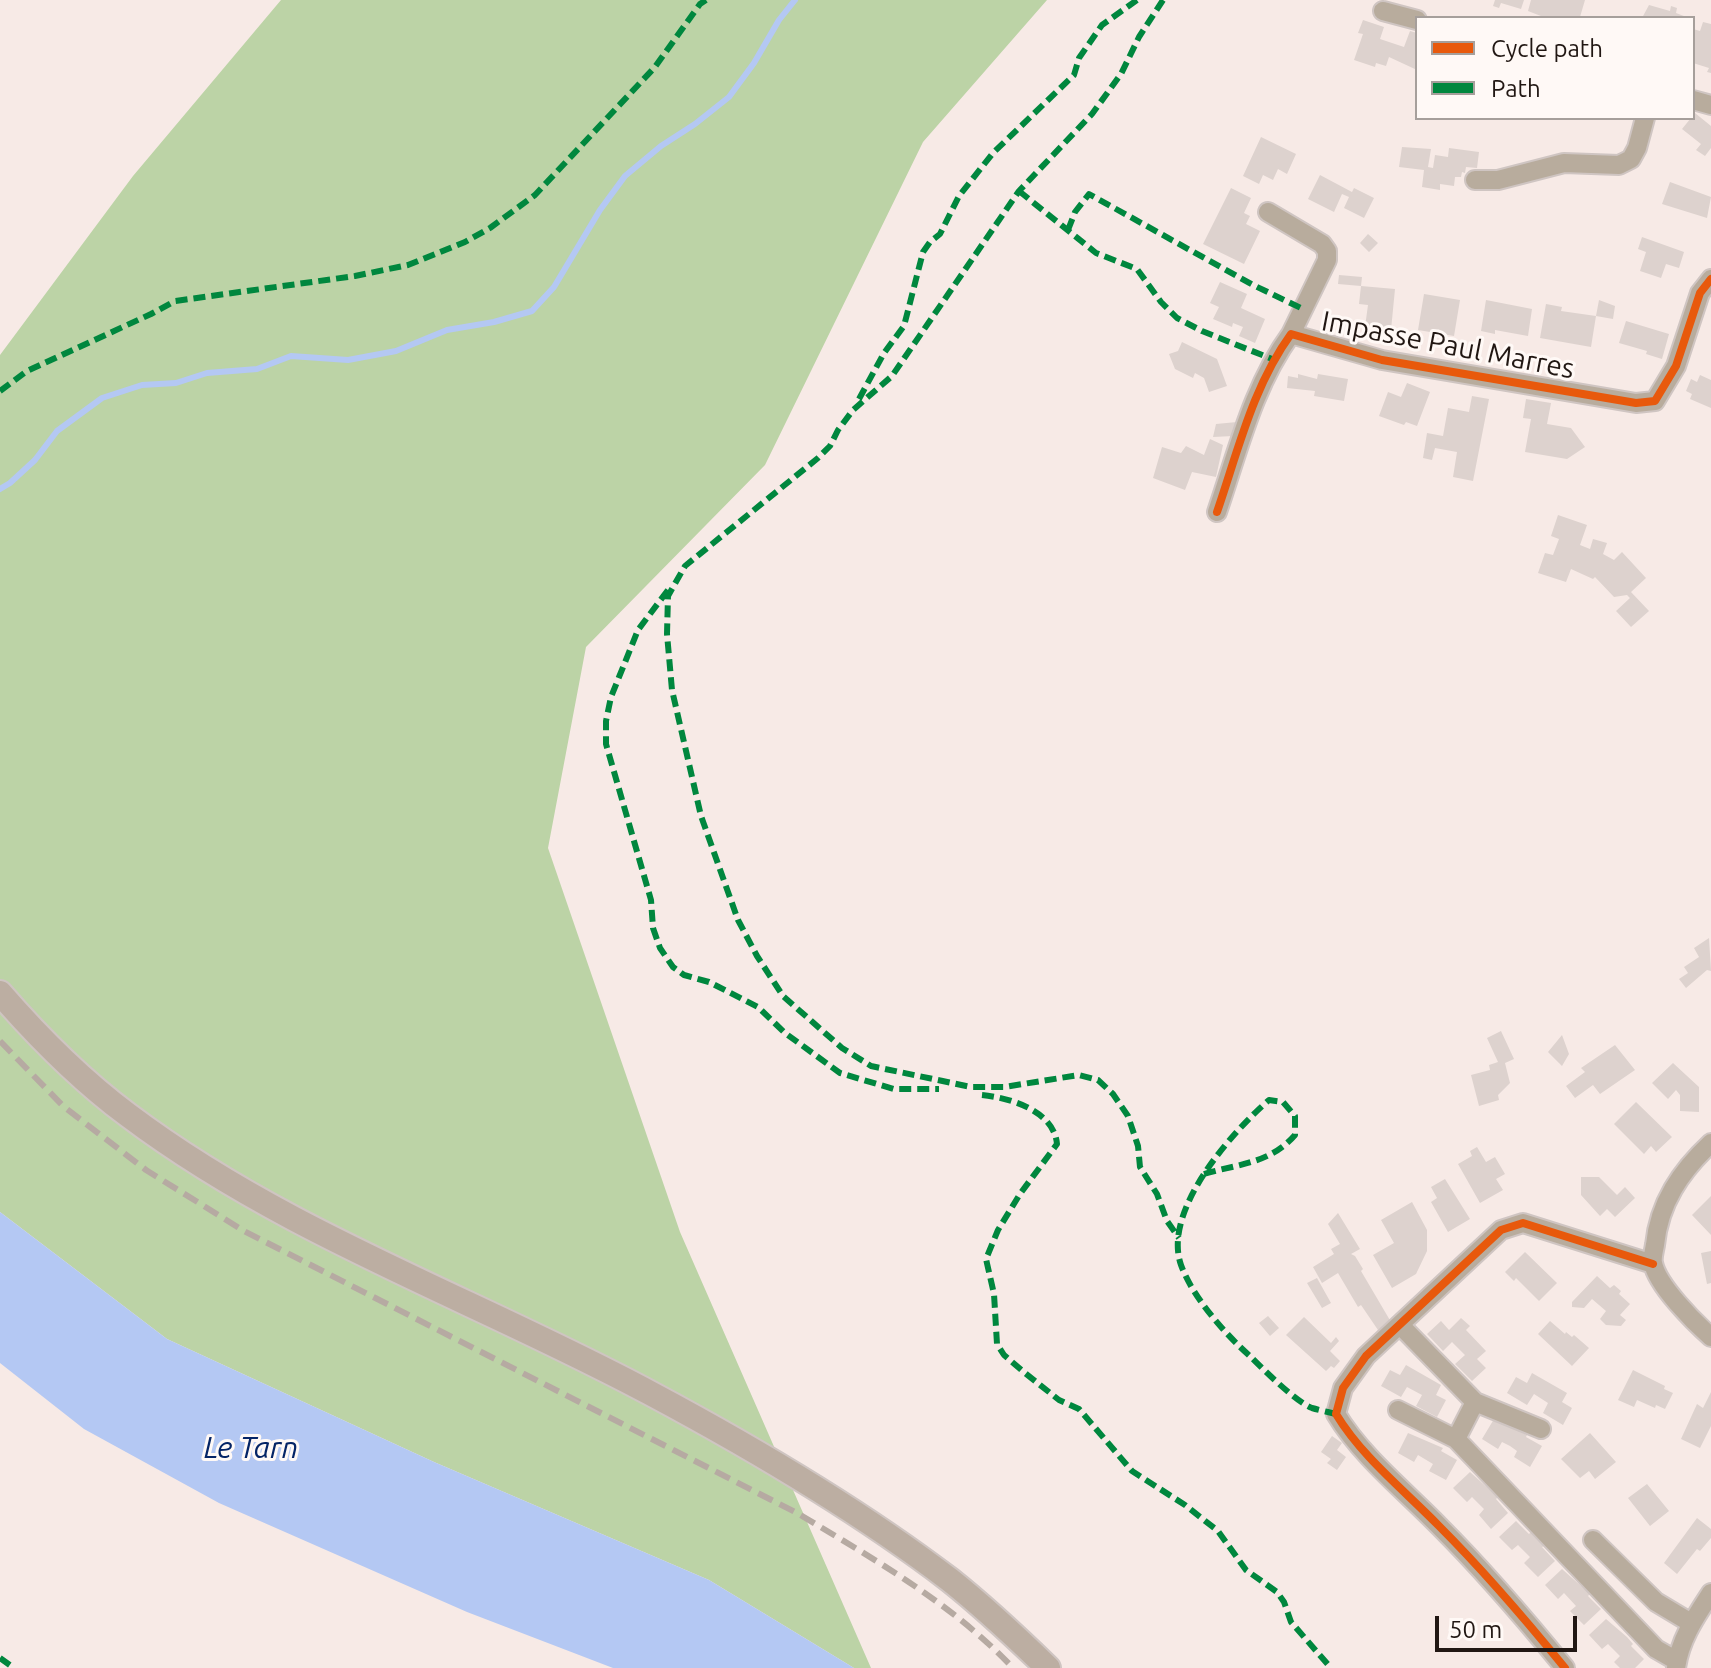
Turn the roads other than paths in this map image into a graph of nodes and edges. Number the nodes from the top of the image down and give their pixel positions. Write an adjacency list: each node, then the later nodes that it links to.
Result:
1 (1383, 11): 2 (street)
2 (1415, 19)
3 (1644, 120): 4 (street)
4 (1475, 180)
5 (1268, 212): 7 (street)
6 (1711, 279): 7 (street, Impasse Paul Marres)
7 (1291, 334): 8 (street, Impasse Paul Marres)
8 (1217, 512)
9 (0, 993): 22 (main road)
10 (1711, 1143): 11 (street)
11 (1653, 1264): 12 (street); 13 (street)
12 (1401, 1326): 14 (street); 23 (street)
13 (1711, 1337)
14 (1475, 1402): 16 (street); 17 (street)
15 (1398, 1410): 17 (street)
16 (1541, 1429)
17 (1456, 1439): 21 (street)
18 (1593, 1540): 20 (street)
19 (1711, 1593): 20 (street)
20 (1691, 1623): 21 (street)
21 (1676, 1664)
22 (1048, 1668)
23 (1565, 1668)

